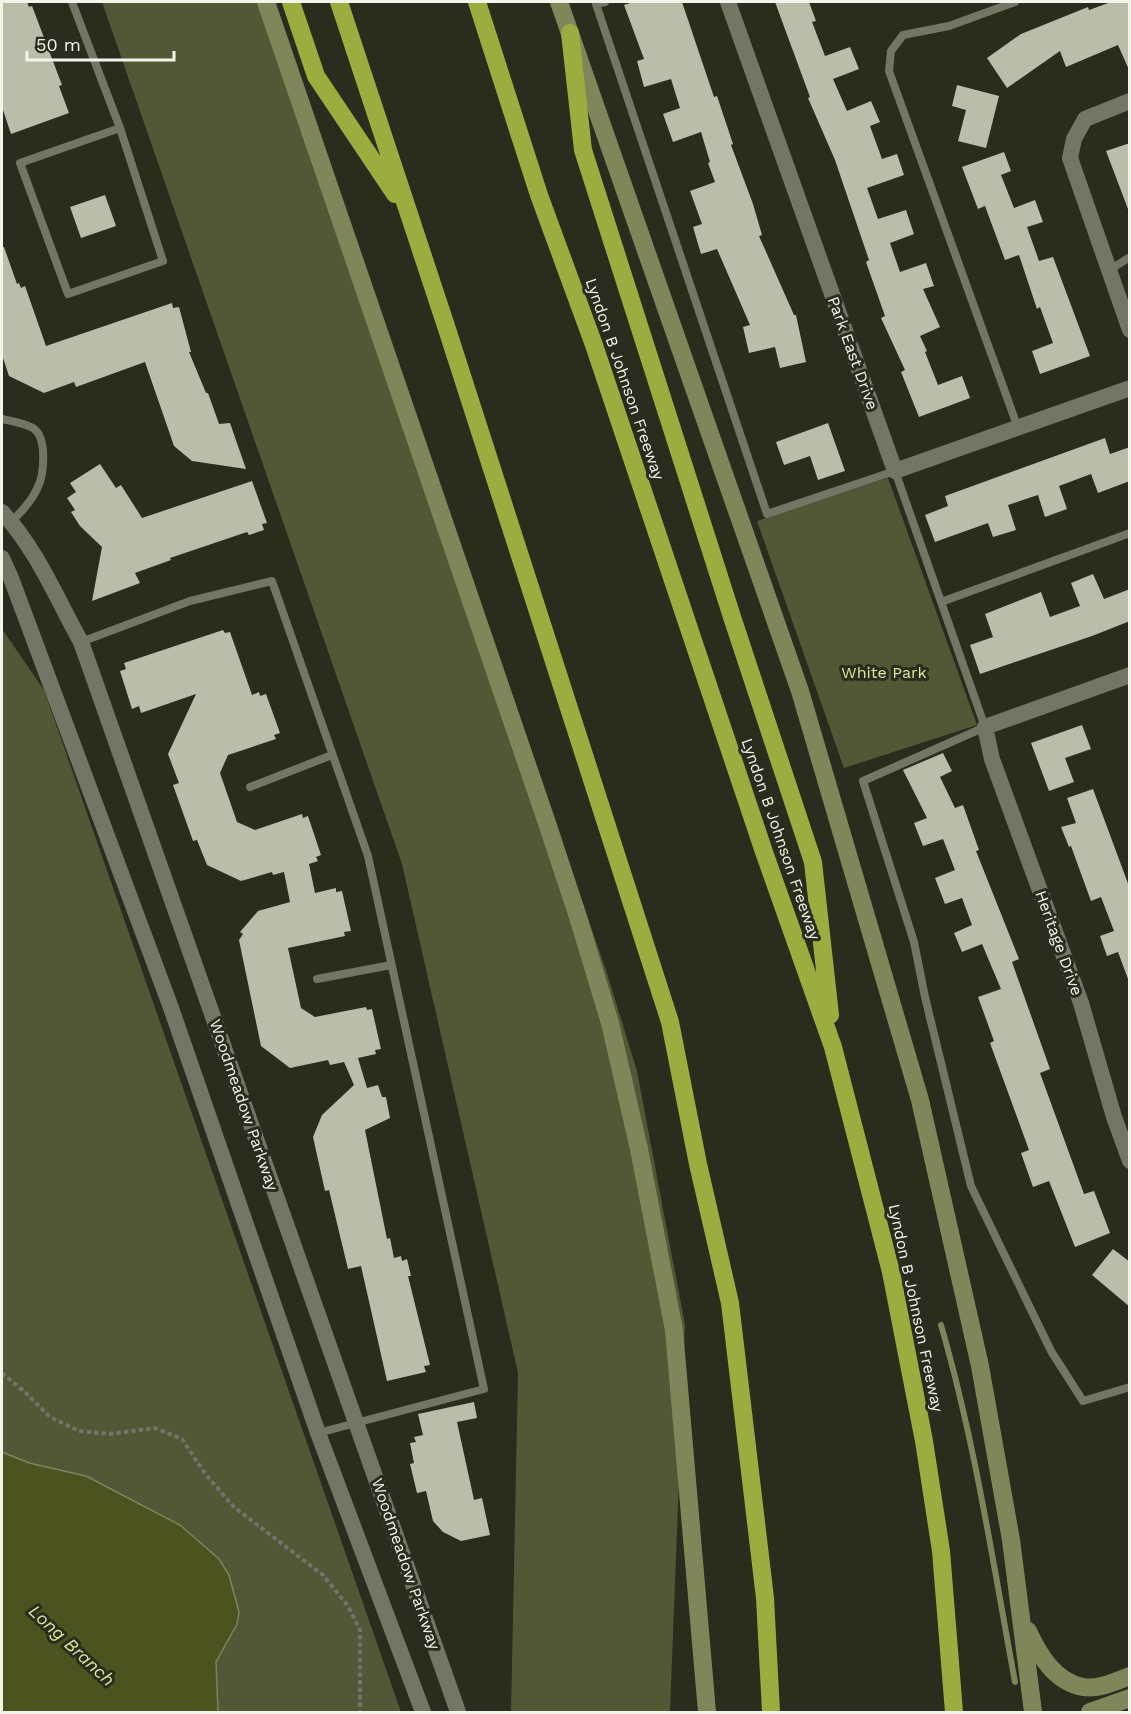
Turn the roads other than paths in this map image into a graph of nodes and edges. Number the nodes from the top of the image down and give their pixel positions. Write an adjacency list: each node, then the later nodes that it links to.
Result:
1 (72, 2): 12 (lane)
2 (266, 2): 42 (main road)
3 (291, 2): 13 (highway)
4 (339, 2): 13 (highway)
5 (477, 2): 32 (highway, Lyndon B Johnson Freeway)
6 (559, 2): 10 (main road)
7 (605, 2): 20 (lane)
8 (728, 2): 20 (street, Park East Drive)
9 (1015, 2): 19 (lane)
10 (570, 33): 32 (highway); 37 (main road)
11 (1130, 101): 15 (street)
12 (120, 128): 12 (lane)
13 (408, 213): 43 (highway)
14 (1130, 257): 15 (lane)
15 (1108, 271): 16 (street)
16 (1130, 330)
17 (1130, 388): 19 (street)
18 (2, 419): 21 (lane)
19 (1018, 428): 20 (street)
20 (895, 471): 24 (lane)
21 (6, 517): 25 (street, Woodmeadow Parkway)
22 (1130, 533): 24 (lane)
23 (2, 558): 36 (street, Woodmeadow Parkway)
24 (941, 602): 27 (lane)
25 (81, 642): 28 (lane); 35 (street, Woodmeadow Parkway)
26 (1130, 675): 27 (street)
27 (986, 727): 33 (street, Heritage Drive); 34 (lane)
28 (333, 755): 29 (lane); 30 (lane)
29 (250, 787)
30 (391, 965): 31 (lane); 35 (lane)
31 (317, 979)
32 (833, 1047): 44 (highway, Lyndon B Johnson Freeway)
33 (1130, 1161)
34 (1130, 1387)
35 (356, 1422): 36 (lane); 41 (street, Woodmeadow Parkway)
36 (318, 1433): 40 (street, Woodmeadow Parkway)
37 (1022, 1616): 38 (main road); 45 (main road)
38 (1130, 1676)
39 (1130, 1698): 46 (main road)
40 (423, 1713)
41 (458, 1713)
42 (707, 1713)
43 (771, 1713)
44 (954, 1713)
45 (1033, 1713)
46 (1090, 1713)

